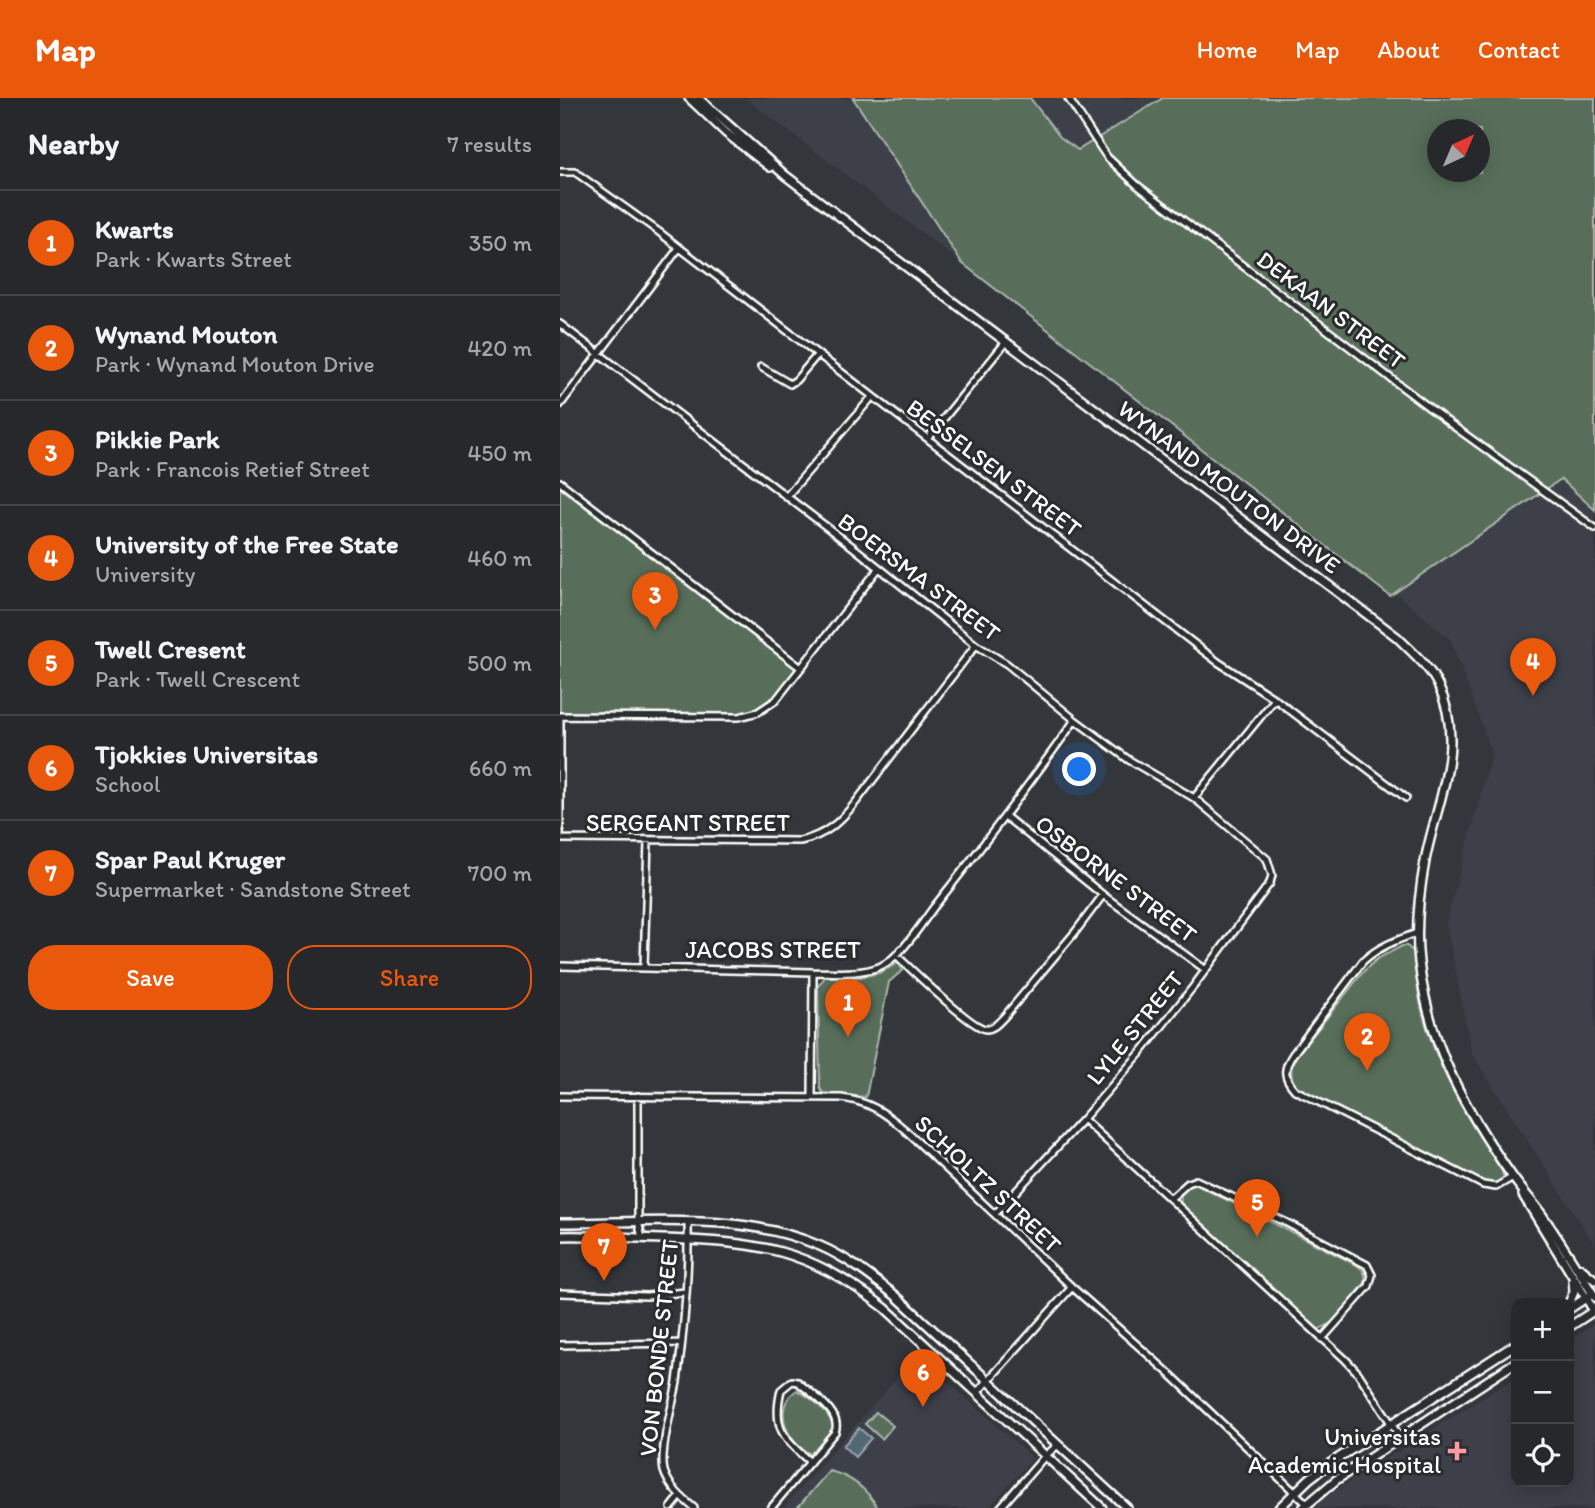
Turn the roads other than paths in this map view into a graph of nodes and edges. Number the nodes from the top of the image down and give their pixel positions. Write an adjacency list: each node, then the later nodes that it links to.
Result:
1 (689, 98): 4 (street, WYNAND MOUTON DRIVE)
2 (1068, 98): 17 (street, DEKAAN STREET)
3 (700, 100): 4 (street, WYNAND MOUTON DRIVE)
4 (727, 128): 8 (street, WYNAND MOUTON DRIVE)
5 (560, 172): 6 (street, BESSELSEN STREET)
6 (679, 248): 9 (street, BESSELSEN STREET); 10 (street)
7 (560, 324): 10 (street, BOERSMA STREET)
8 (1005, 343): 14 (street); 31 (street, WYNAND MOUTON DRIVE)
9 (818, 354): 11 (street); 12 (street, BESSELSEN STREET)
10 (599, 355): 13 (street); 16 (street, BOERSMA STREET)
11 (761, 367)
12 (872, 397): 14 (street, BESSELSEN STREET); 16 (street)
13 (560, 405)
14 (928, 438): 21 (street, BESSELSEN STREET)
15 (560, 482): 20 (street)
16 (786, 497): 18 (street, BOERSMA STREET)
17 (1595, 528)
18 (879, 568): 19 (street, BOERSMA STREET); 20 (street)
19 (976, 645): 23 (street, BOERSMA STREET); 28 (street, SERGEANT STREET)
20 (801, 668): 22 (street)
21 (1275, 699): 24 (street); 25 (street, BESSELSEN STREET)
22 (560, 716): 27 (street)
23 (1076, 720): 24 (street, BOERSMA STREET); 26 (street, JACOBS STREET)
24 (1194, 798): 29 (street, BOERSMA STREET)
25 (1406, 798)
26 (1006, 817): 30 (street, OSBORNE STREET); 32 (street, JACOBS STREET)
27 (560, 839): 28 (street, SERGEANT STREET)
28 (648, 841): 34 (street)
29 (1260, 852): 35 (street, LYLE STREET)
30 (1103, 895): 32 (street); 35 (street, OSBORNE STREET)
31 (1417, 933): 41 (street, WYNAND MOUTON DRIVE); 41 (street)
32 (896, 955): 36 (street, JACOBS STREET)
33 (560, 966): 34 (street, JACOBS STREET)
34 (644, 967): 36 (street, JACOBS STREET)
35 (1206, 970): 40 (street, LYLE STREET)
36 (813, 972): 39 (street)
37 (560, 1096): 38 (street, SCHOLTZ STREET)
38 (638, 1097): 39 (street, SCHOLTZ STREET); 44 (street)
39 (812, 1097): 43 (street, SCHOLTZ STREET)
40 (1083, 1119): 42 (street); 43 (street, LYLE STREET)
41 (1514, 1178): 51 (street, WYNAND MOUTON DRIVE); 53 (street, WYNAND MOUTON DRIVE)
42 (1170, 1199): 63 (street); 63 (street)
43 (995, 1214): 55 (street, SCHOLTZ STREET)
44 (638, 1221): 45 (street); 46 (street); 48 (street)
45 (688, 1222): 49 (street, VON BONDE STREET); 50 (street)
46 (560, 1223)
47 (560, 1236): 48 (street)
48 (642, 1238): 49 (street)
49 (688, 1238): 52 (street); 56 (street, VON BONDE STREET)
50 (835, 1254): 52 (street); 68 (street)
51 (1571, 1260): 54 (street); 58 (street, WYNAND MOUTON DRIVE)
52 (828, 1270): 69 (street)
53 (1572, 1274): 58 (street, WYNAND MOUTON DRIVE); 59 (street)
54 (1595, 1280)
55 (1072, 1287): 68 (street); 75 (street, SCHOLTZ STREET)
56 (685, 1292): 57 (street); 64 (street, VON BONDE STREET)
57 (560, 1293)
58 (1592, 1295): 60 (street); 61 (street, WYNAND MOUTON DRIVE)
59 (1571, 1298)
60 (1574, 1306)
61 (1595, 1312): 62 (street)
62 (1574, 1324)
63 (1322, 1339): 70 (street)
64 (680, 1343): 65 (street); 76 (street, VON BONDE STREET)
65 (560, 1345)
66 (1511, 1347): 70 (street)
67 (1511, 1365): 71 (street)
68 (989, 1381): 69 (street); 72 (street)
69 (977, 1393): 73 (street)
70 (1391, 1424): 71 (street); 75 (street)
71 (1400, 1437): 77 (street)
72 (1058, 1445): 73 (street); 83 (street)
73 (1045, 1456): 81 (street); 82 (street)
74 (810, 1462): 74 (street); 80 (street)
75 (1295, 1492): 77 (street, SCHOLTZ STREET); 84 (street)
76 (680, 1497): 78 (street); 79 (street, VON BONDE STREET)
77 (1305, 1506)
78 (671, 1508)
79 (694, 1508)
80 (771, 1508)
81 (1000, 1508)
82 (1102, 1508)
83 (1127, 1508)
84 (1279, 1508)

